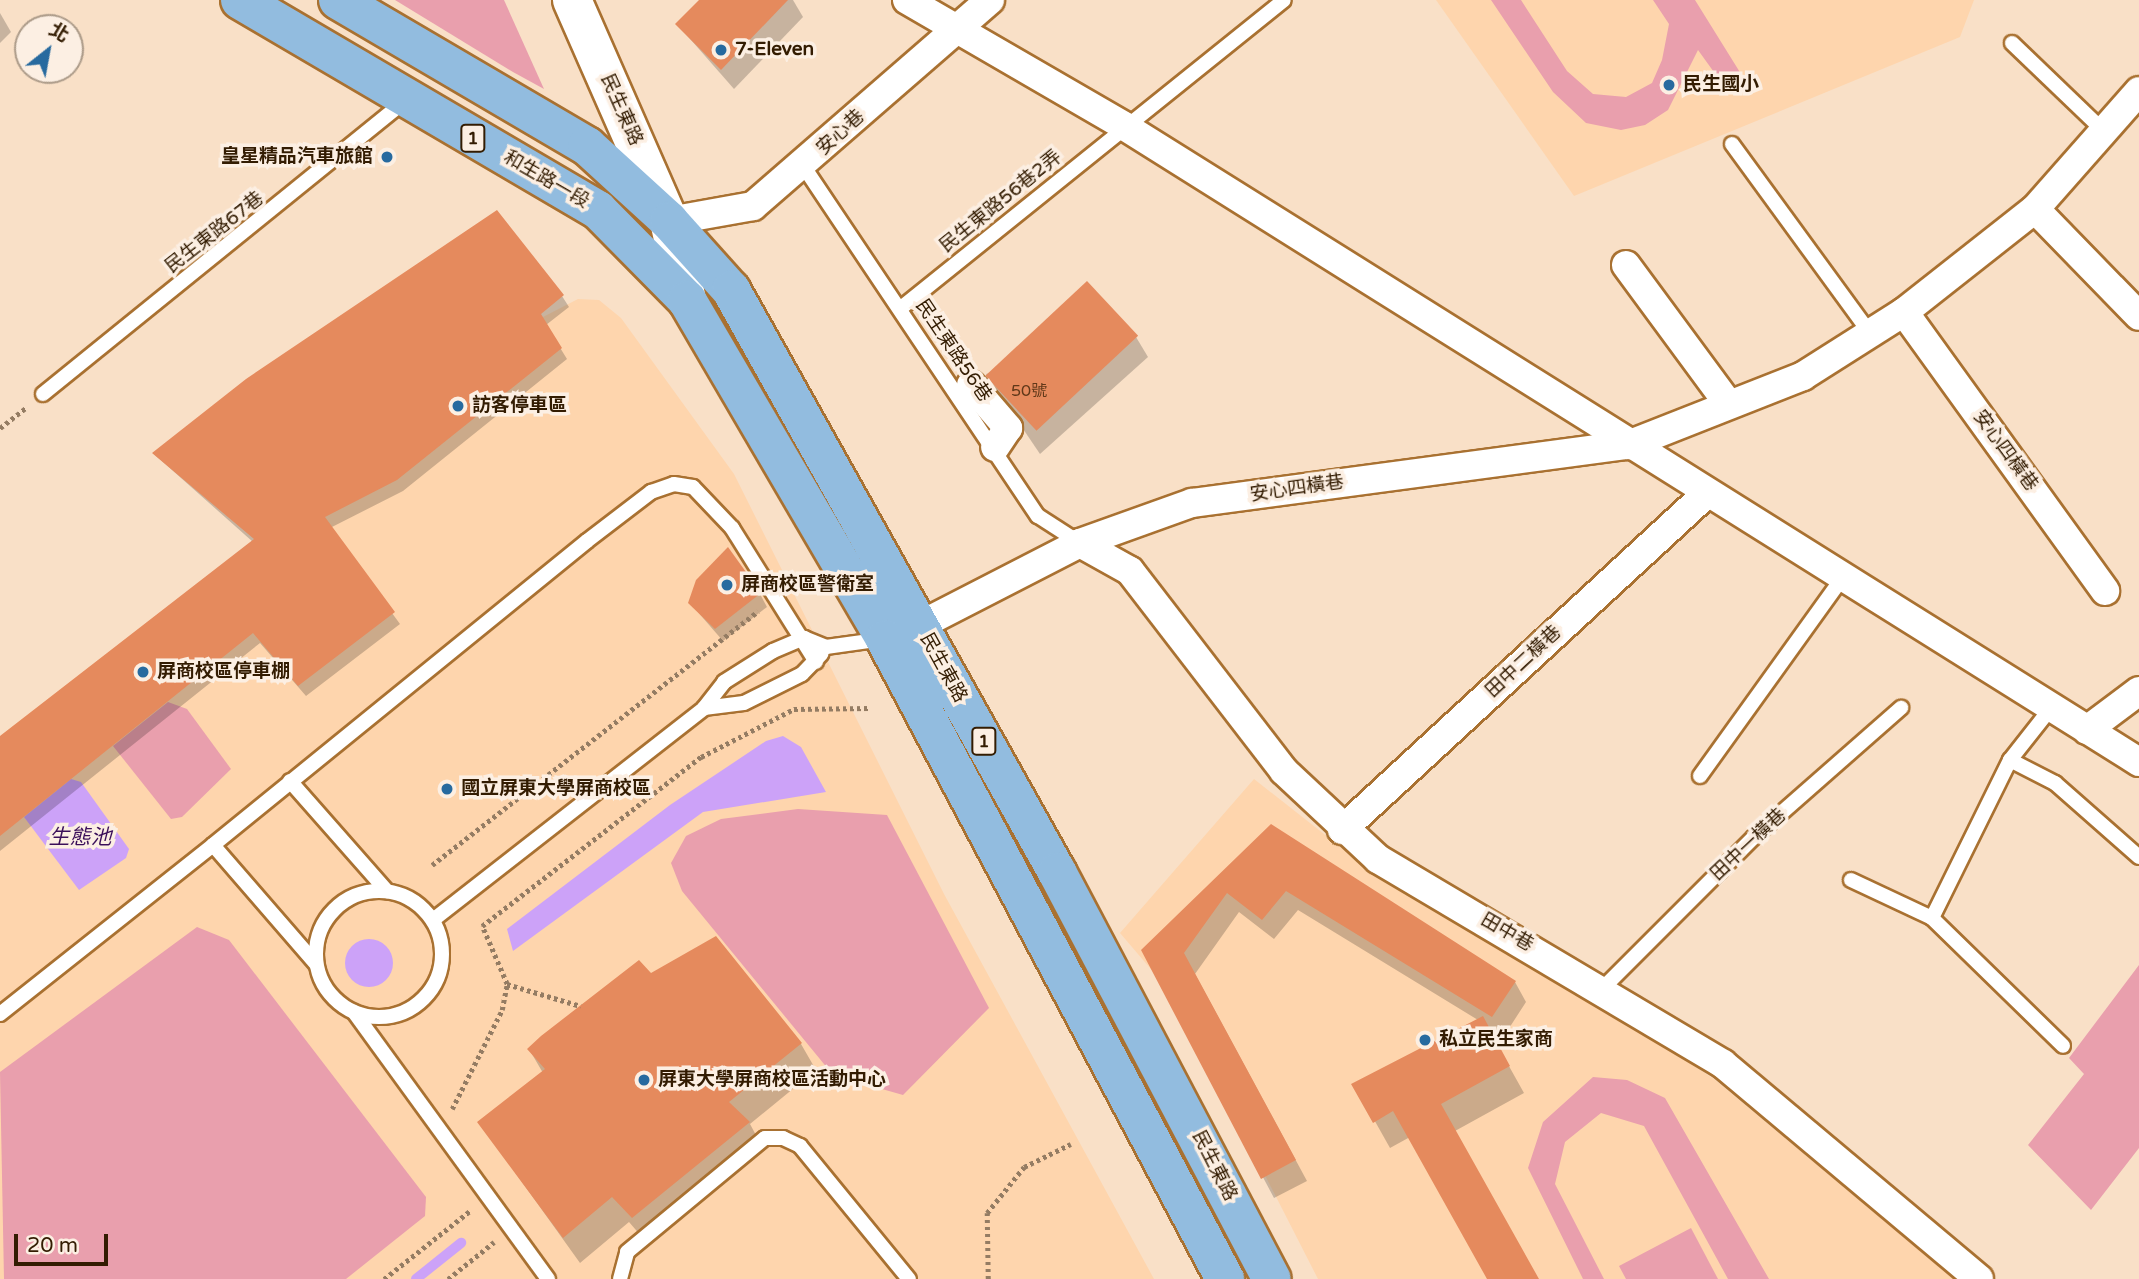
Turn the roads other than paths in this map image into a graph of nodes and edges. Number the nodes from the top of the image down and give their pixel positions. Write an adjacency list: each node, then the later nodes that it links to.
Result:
1 (240, 0): 10 (main road, 和生路一段 / 1)
2 (338, 0): 16 (main road, 1)
3 (572, 0): 16 (street, 民生東路)
4 (907, 0): 7 (street)
5 (990, 0): 7 (street, 安心巷)
6 (1284, 0): 11 (lane, 民生東路56巷2弄)
7 (960, 26): 11 (street); 14 (street, 安心巷)
8 (2012, 43): 12 (lane)
9 (2139, 91): 12 (street, 安心四橫巷)
10 (407, 99): 18 (main road, 和生路一段 / 1); 24 (lane, 民生東路67巷)
11 (1124, 126): 19 (lane, 民生東路56巷2弄); 26 (street)
12 (2107, 135): 15 (street, 安心四橫巷)
13 (1732, 144): 22 (lane)
14 (804, 167): 16 (street, 安心巷); 19 (lane, 民生東路56巷)
15 (2035, 209): 20 (street, 安心四橫巷); 21 (street)
16 (669, 221): 18 (street, 民生東路); 32 (main road, 民生東路 / 1)
17 (1626, 265): 25 (street)
18 (687, 300): 34 (main road, 民生東路 / 1)
19 (901, 308): 27 (lane, 民生東路56巷)
20 (1904, 312): 22 (street, 安心四橫巷); 31 (street, 安心四橫巷)
21 (2139, 316)
22 (1870, 333): 25 (street, 安心四橫巷)
23 (971, 385): 27 (street)
24 (43, 394)
25 (1727, 402): 26 (street, 安心四橫巷)
26 (1628, 445): 28 (street); 29 (street, 安心四橫巷)
27 (995, 447): 29 (lane, 民生東路56巷)
28 (1707, 493): 30 (street); 46 (street, 田中二橫巷)
29 (1080, 544): 32 (street, 安心四橫巷); 46 (street, 田中巷)
30 (1843, 577): 40 (street); 44 (lane)
31 (2105, 591)
32 (922, 628): 34 (street, 安心四橫巷); 62 (main road, 民生東路 / 1)
33 (804, 638): 35 (lane); 36 (lane); 38 (lane); 45 (lane)
34 (885, 639): 35 (lane); 61 (main road, 民生東路 / 1)
35 (826, 647): 36 (lane)
36 (816, 662): 38 (lane)
37 (2139, 691): 41 (street)
38 (704, 708): 52 (lane)
39 (1901, 708): 54 (lane, 田中一橫巷)
40 (2051, 708): 41 (street); 42 (lane)
41 (2087, 730): 43 (street)
42 (2010, 760): 48 (lane); 51 (lane)
43 (2139, 762)
44 (1700, 776)
45 (290, 782): 47 (lane); 50 (lane)
46 (1342, 830): 54 (street, 田中巷)
47 (213, 845): 53 (lane); 56 (lane)
48 (2139, 857)
49 (1851, 880): 51 (lane)
50 (387, 891): 52 (lane); 53 (lane)
51 (1932, 918): 57 (lane)
52 (433, 920): 55 (lane)
53 (316, 964): 55 (lane)
54 (1603, 988): 63 (street, 田中巷)
55 (354, 1012): 58 (lane)
56 (0, 1014)
57 (2063, 1046)
58 (548, 1279)
59 (620, 1279): 60 (lane)
60 (909, 1279)
61 (1225, 1279)
62 (1272, 1279)
63 (1979, 1279)

